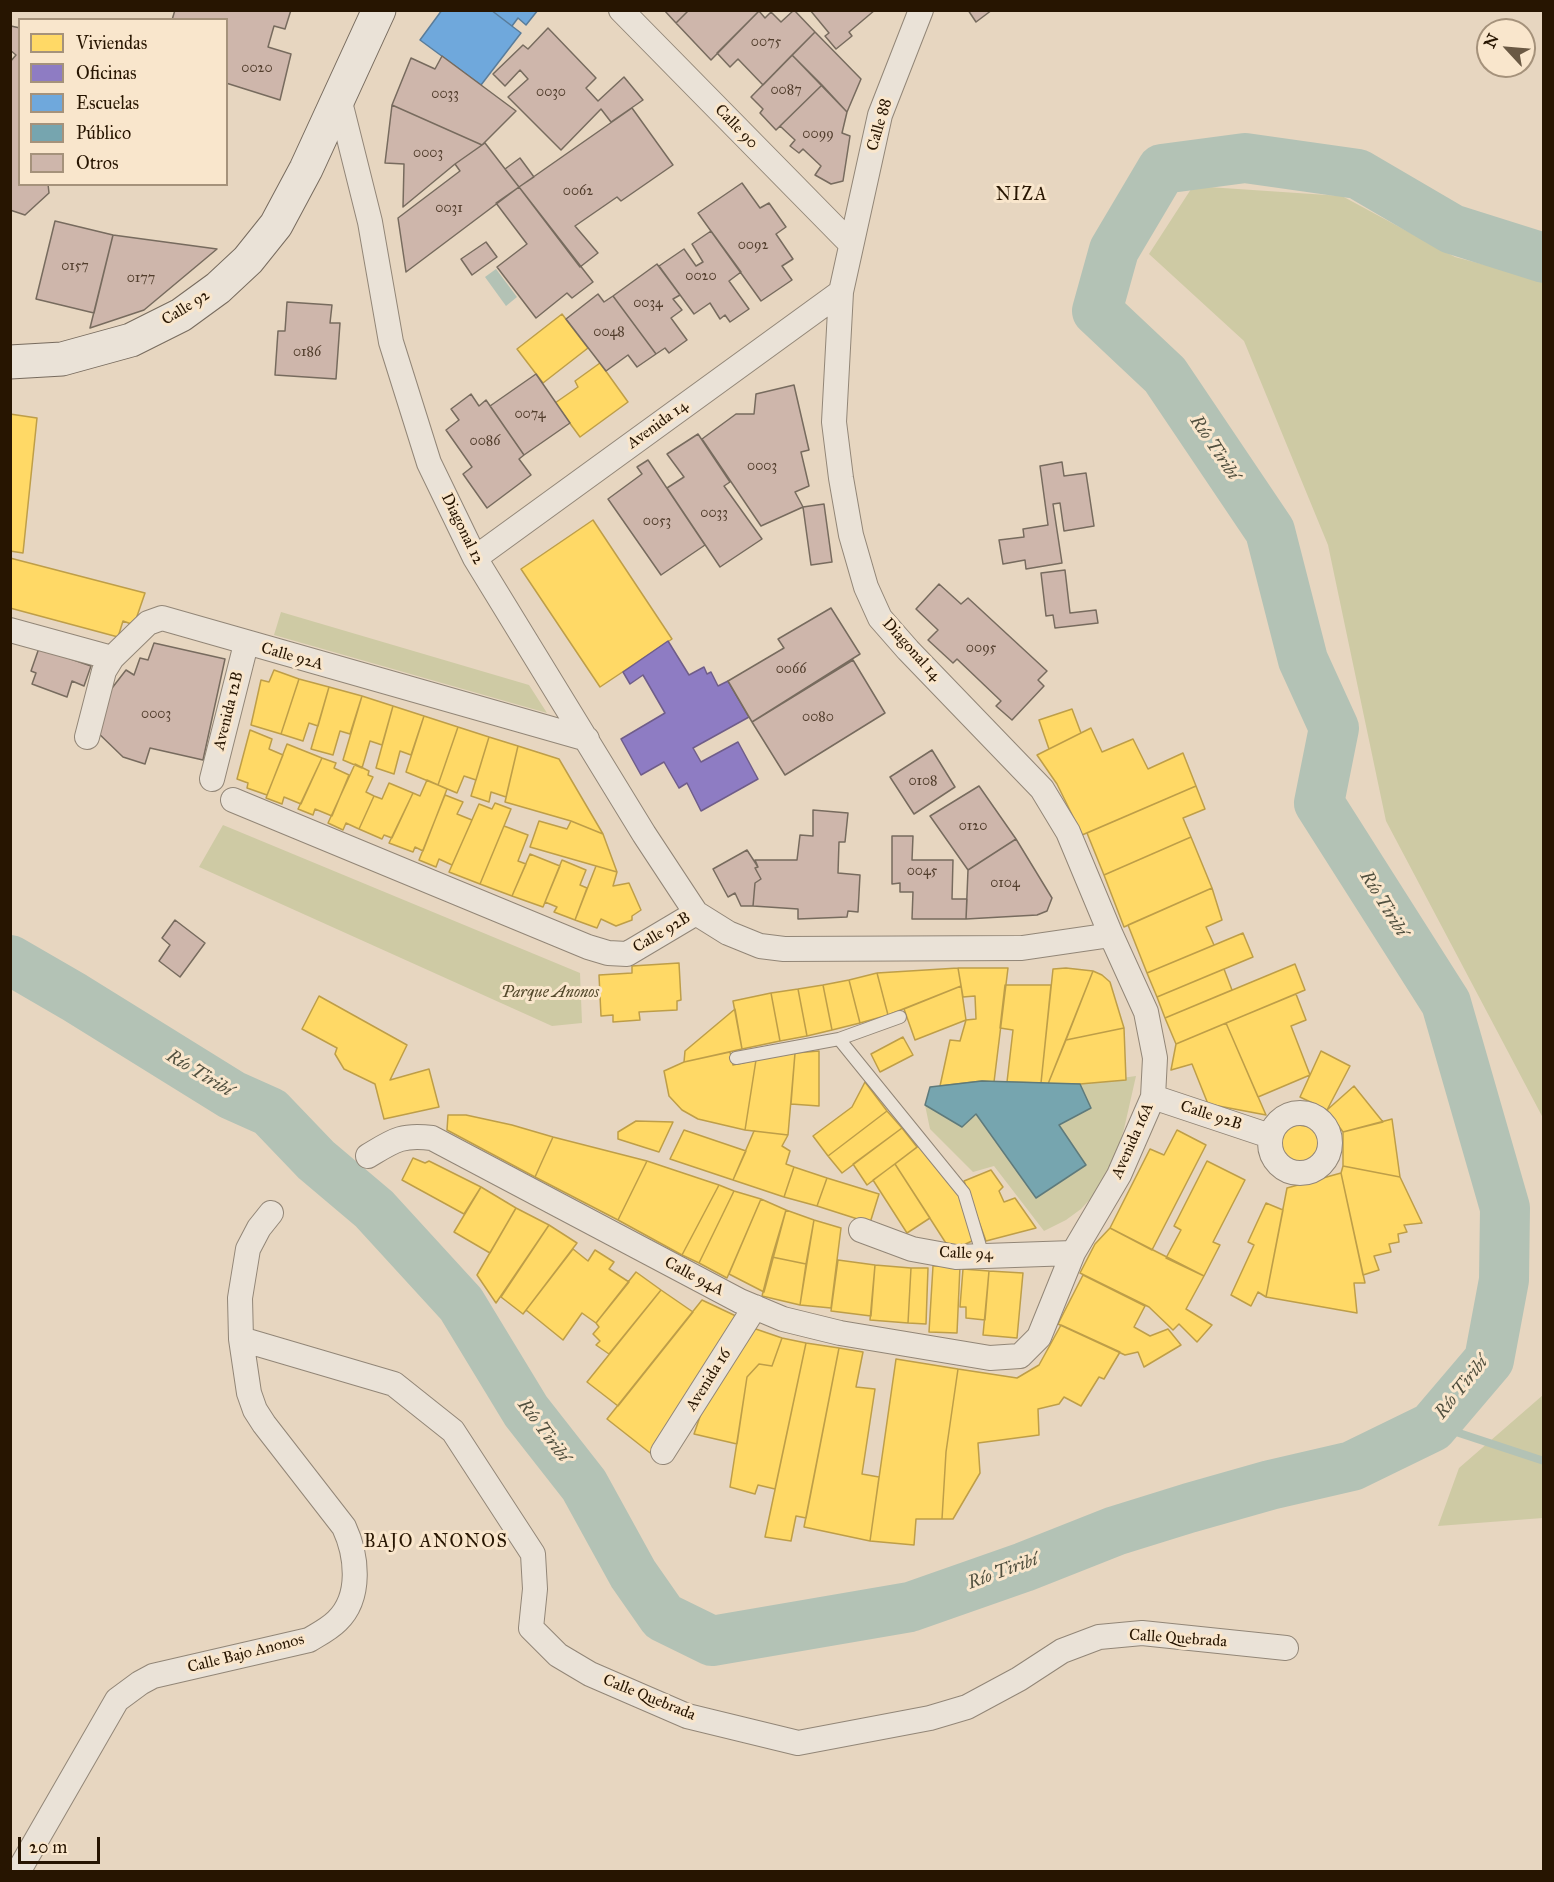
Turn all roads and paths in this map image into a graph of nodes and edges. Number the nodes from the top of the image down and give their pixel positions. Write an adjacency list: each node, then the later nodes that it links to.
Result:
1 (379, 10): 4 (main road, Calle 92)
2 (621, 10): 5 (street, Calle 90)
3 (921, 10): 5 (street, Calle 88)
4 (339, 98): 7 (main road, Calle 92); 8 (street, Diagonal 12)
5 (851, 244): 6 (street, Diagonal 14)
6 (841, 292): 8 (street, Avenida 14); 17 (street, Diagonal 14)
7 (10, 362)
8 (475, 558): 13 (street, Diagonal 12)
9 (10, 630): 11 (street)
10 (246, 644): 11 (street, Calle 92A); 13 (street, Calle 92A); 14 (street, Avenida 12B)
11 (112, 658): 12 (street)
12 (87, 737)
13 (586, 739): 16 (street, Diagonal 12)
14 (212, 779)
15 (233, 801): 16 (street, Calle 92B)
16 (696, 913): 17 (street, Calle 92B)
17 (1111, 935): 21 (street, Avenida 16A)
18 (900, 1017): 19 (lane)
19 (838, 1040): 20 (lane); 27 (lane)
20 (736, 1058)
21 (1152, 1097): 22 (street, Calle 92B); 26 (street, Avenida 16A)
22 (1270, 1136)
23 (368, 1156): 28 (street, Calle 94A)
24 (271, 1213): 30 (street, Calle Bajo Anonos)
25 (861, 1230): 27 (street, Calle 94)
26 (1073, 1253): 27 (street, Calle 94); 29 (street, Avenida 16A)
27 (983, 1256)
28 (755, 1307): 29 (street, Calle 94A); 31 (street, Avenida 16)
29 (1040, 1338)
30 (241, 1339): 32 (street, Calle Quebrada); 33 (street, Calle Bajo Anonos)
31 (663, 1452)
32 (1286, 1648)
33 (18, 1872)

